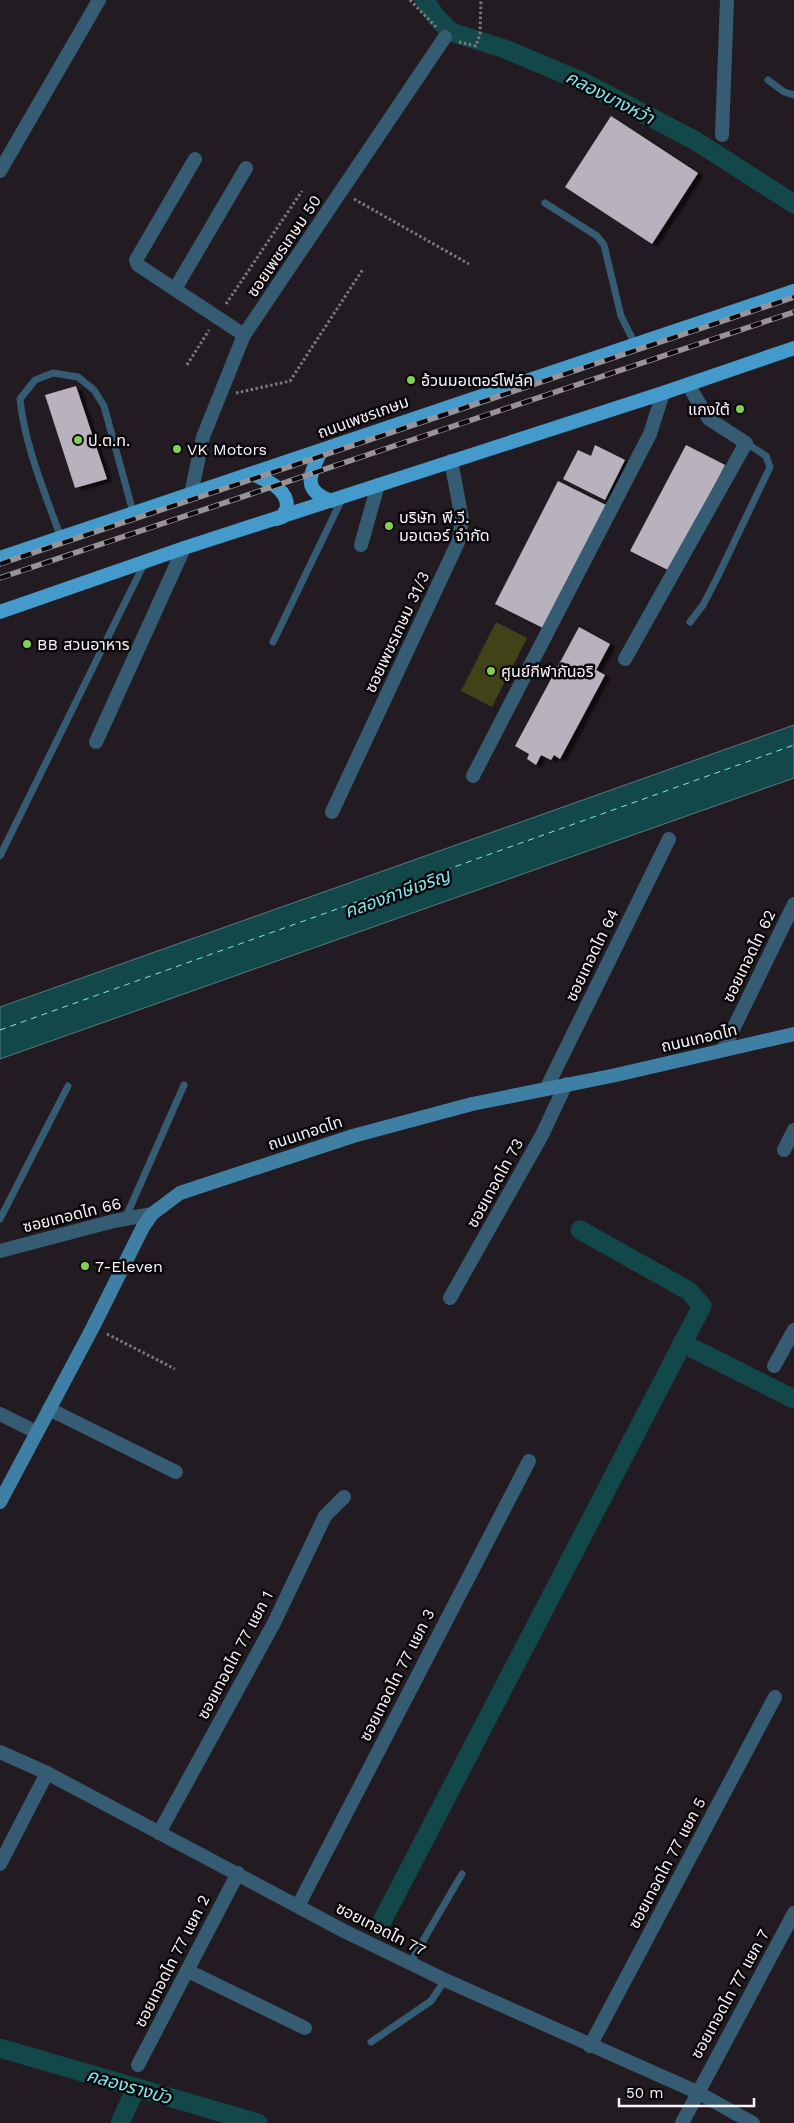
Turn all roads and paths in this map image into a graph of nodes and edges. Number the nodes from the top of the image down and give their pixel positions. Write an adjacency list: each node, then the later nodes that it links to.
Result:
1 (99, 0): 12 (street)
2 (410, 0): 5 (path)
3 (481, 0): 6 (path)
4 (727, 0): 9 (street)
5 (445, 37): 14 (street, ซอยเพชรเกษม 50)
6 (476, 46)
7 (768, 80): 8 (lane)
8 (794, 95)
9 (722, 135)
10 (195, 159): 18 (street)
11 (246, 168): 18 (street)
12 (0, 171)
13 (302, 191): 20 (path)
14 (342, 192): 16 (path); 21 (street, ซอยเพชรเกษม 50)
15 (545, 203): 22 (lane)
16 (469, 264)
17 (363, 269): 27 (path)
18 (175, 289): 20 (street)
19 (794, 291): 22 (main road, ถนนเพชรเกษม)
20 (218, 316): 21 (street); 24 (path)
21 (244, 335): 27 (street, ซอยเพชรเกษม 50)
22 (635, 344): 29 (main road, ถนนเพชรเกษม)
23 (794, 348): 25 (main road)
24 (187, 365)
25 (688, 385): 26 (main road); 28 (street)
26 (663, 393): 30 (main road); 47 (street)
27 (218, 396): 33 (street, ซอยเพชรเกษม 50)
28 (746, 443): 43 (lane); 45 (street)
29 (321, 451): 31 (main road, ถนนเพชรเกษม); 34 (main road)
30 (451, 461): 32 (main road); 48 (street, ซอยเพชรเกษม 31/3)
31 (252, 474): 33 (main road, ถนนเพชรเกษม); 36 (main road)
32 (378, 485): 34 (main road); 38 (street)
33 (191, 494): 35 (main road, ถนนเพชรเกษม)
34 (336, 500): 36 (main road); 44 (lane)
35 (133, 512): 37 (main road, ถนนเพชรเกษม); 37 (lane)
36 (271, 521): 39 (main road)
37 (61, 538): 40 (main road, ถนนเพชรเกษม)
38 (361, 545)
39 (184, 548): 41 (main road); 46 (street)
40 (0, 558)
41 (145, 562): 42 (main road); 50 (lane)
42 (0, 612)
43 (690, 622)
44 (273, 642)
45 (625, 659)
46 (96, 742)
47 (473, 776)
48 (332, 812)
49 (669, 839): 57 (street, ซอยเทอดไท 64)
50 (0, 856)
51 (794, 904): 53 (street, ซอยเทอดไท 62)
52 (794, 1034): 53 (main road, ถนนเทอดไท)
53 (723, 1050): 54 (main road, ถนนเทอดไท)
54 (566, 1084): 57 (main road, ถนนเทอดไท); 64 (street, ซอยเทอดไท 73)
55 (184, 1085): 62 (lane)
56 (68, 1086): 61 (lane)
57 (547, 1087): 60 (main road, ถนนเทอดไท)
58 (794, 1130): 59 (street)
59 (784, 1150)
60 (152, 1214): 62 (street, ซอยเทอดไท 66); 65 (main road, ถนนเทอดไท)
61 (0, 1219)
62 (124, 1219): 63 (street, ซอยเทอดไท 66)
63 (0, 1251)
64 (450, 1298)
65 (93, 1327): 68 (path); 69 (main road, ถนนเทอดไท)
66 (794, 1330): 67 (street)
67 (774, 1366)
68 (175, 1369)
69 (49, 1409): 71 (main road, ถนนเทอดไท); 73 (street)
70 (0, 1414): 71 (street)
71 (36, 1432): 75 (main road, ถนนเทอดไท)
72 (529, 1461): 83 (street, ซอยเทอดไท 77 แยก 3)
73 (176, 1472)
74 (344, 1497): 79 (street, ซอยเทอดไท 77 แยก 1)
75 (0, 1502)
76 (775, 1697): 90 (street, ซอยเทอดไท 77 แยก 5)
77 (0, 1752): 78 (street, ซอยเทอดไท 77)
78 (48, 1773): 79 (street, ซอยเทอดไท 77); 80 (street)
79 (159, 1833): 81 (street, ซอยเทอดไท 77)
80 (0, 1864)
81 (238, 1873): 83 (street, ซอยเทอดไท 77); 86 (street, ซอยเทอดไท 77 แยก 2)
82 (462, 1874): 85 (lane)
83 (298, 1906): 85 (street, ซอยเทอดไท 77)
84 (794, 1913): 92 (street, ซอยเทอดไท 77 แยก 7)
85 (410, 1963): 87 (street, ซอยเทอดไท 77)
86 (188, 1971): 88 (street); 91 (street, ซอยเทอดไท 77 แยก 2)
87 (445, 1980): 89 (lane); 90 (street, ซอยเทอดไท 77)
88 (305, 2028)
89 (371, 2042)
90 (590, 2046): 92 (street, ซอยเทอดไท 77)
91 (138, 2065)
92 (697, 2092): 93 (street, ซอยเทอดไท 77 แยก 7); 94 (street, ซอยเทอดไท 77)
93 (682, 2123)
94 (753, 2123)

